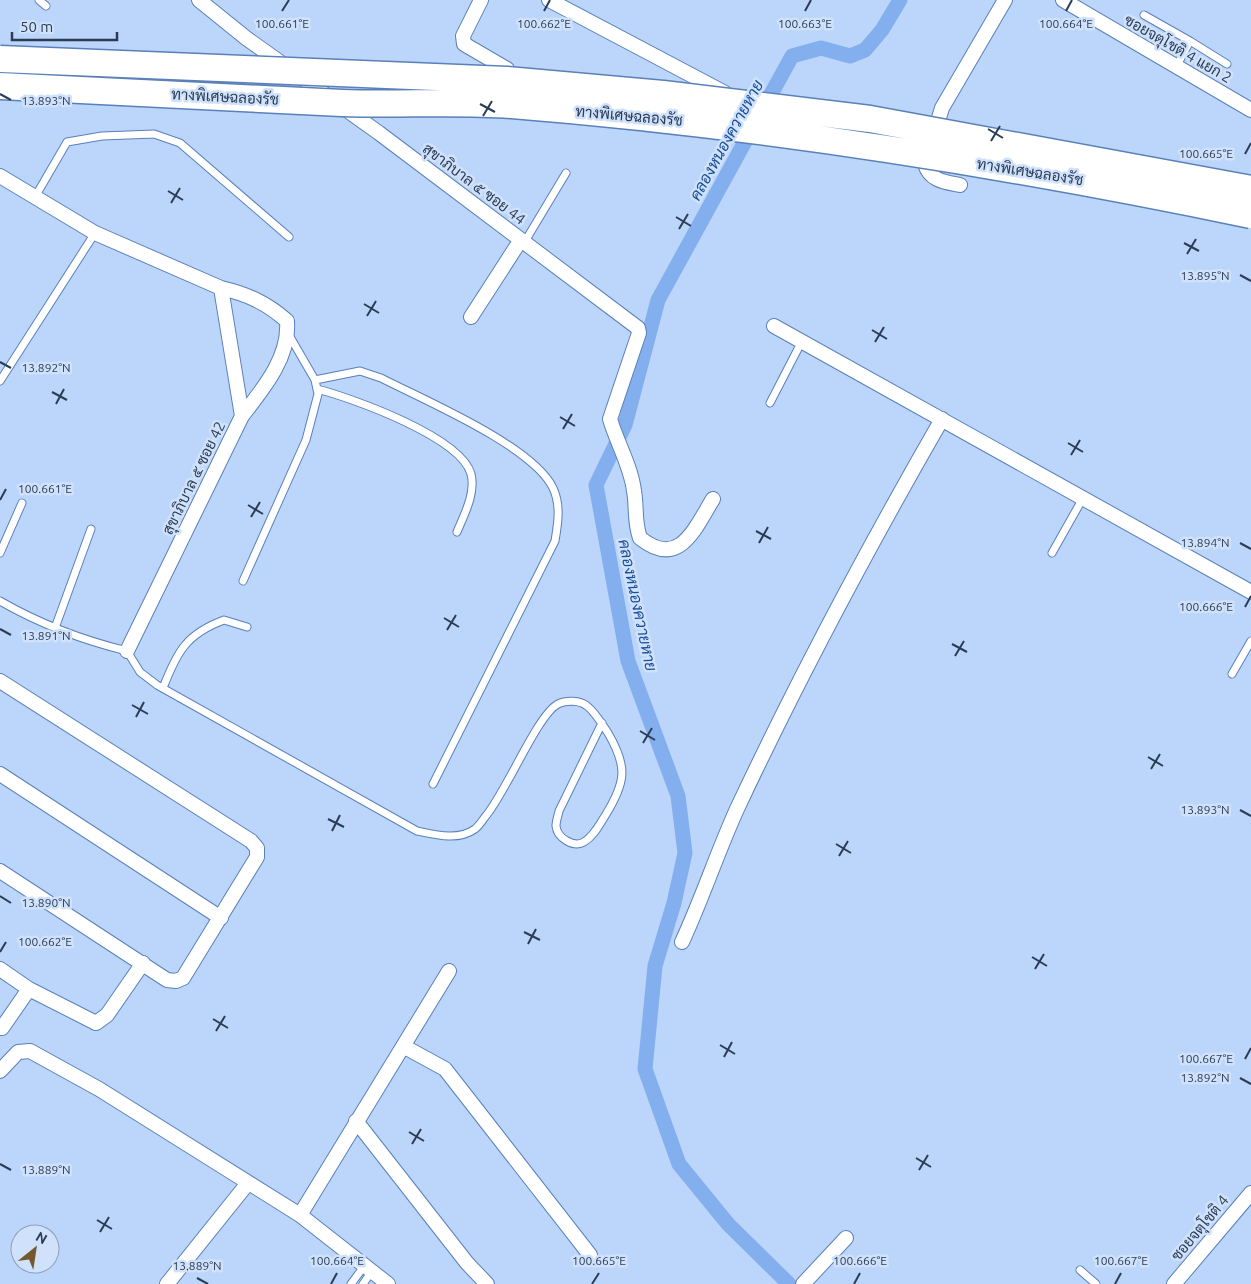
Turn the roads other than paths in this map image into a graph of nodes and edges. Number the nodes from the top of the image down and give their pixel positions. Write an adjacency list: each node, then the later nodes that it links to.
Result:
1 (39, 0): 7 (lane)
2 (199, 0): 25 (street, สุขาภิบาล ๕ ซอย 44)
3 (481, 0): 13 (street)
4 (549, 0): 15 (street)
5 (1005, 0): 19 (street)
6 (1063, 0): 12 (street, ซอยจตุโชติ 4 แยก 2)
7 (46, 6)
8 (1144, 14): 9 (lane)
9 (1190, 41): 11 (lane); 12 (lane)
10 (0, 59): 20 (highway, ทางพิเศษฉลองรัช, bridge)
11 (1227, 64)
12 (1176, 66): 16 (street, ซอยจตุโชติ 4 แยก 2)
13 (507, 69)
14 (0, 86): 22 (highway, ทางพิเศษฉลองรัช, bridge)
15 (724, 93)
16 (1251, 110)
17 (566, 173): 25 (lane)
18 (0, 176): 21 (street)
19 (960, 185)
20 (1251, 190)
21 (35, 197): 23 (street); 24 (lane)
22 (1251, 215)
23 (95, 232): 26 (street); 32 (lane)
24 (289, 237)
25 (522, 242): 27 (street); 38 (street, สุขาภิบาล ๕ ซอย 44)
26 (221, 288): 29 (street); 35 (street, สุขาภิบาล ๕ ซอย 42)
27 (471, 317)
28 (774, 326): 30 (street)
29 (288, 335): 31 (lane); 35 (street)
30 (802, 341): 34 (lane); 36 (street)
31 (315, 380): 33 (lane); 56 (lane)
32 (0, 381)
33 (317, 390): 41 (lane); 44 (lane)
34 (770, 403)
35 (242, 416): 50 (street, สุขาภิบาล ๕ ซอย 42)
36 (942, 419): 37 (street); 59 (street)
37 (1083, 498): 43 (lane); 45 (street)
38 (713, 499)
39 (22, 503): 42 (lane)
40 (91, 529): 48 (lane)
41 (457, 532)
42 (0, 553)
43 (1052, 553)
44 (243, 581)
45 (1251, 592)
46 (0, 601): 48 (lane)
47 (247, 627): 53 (lane)
48 (55, 628): 50 (lane)
49 (1251, 641): 51 (lane)
50 (127, 651): 53 (lane)
51 (1232, 674)
52 (0, 681): 58 (street)
53 (163, 688): 54 (lane)
54 (602, 723): 54 (lane)
55 (0, 774): 58 (street)
56 (433, 784)
57 (0, 871): 60 (street)
58 (221, 918): 60 (street)
59 (682, 942)
60 (142, 964): 63 (street)
61 (0, 969): 63 (street)
62 (449, 971): 65 (street)
63 (29, 988): 64 (street)
64 (2, 1028)
65 (403, 1046): 67 (street); 72 (street)
66 (0, 1071): 68 (street)
67 (356, 1122): 70 (street); 79 (street)
68 (248, 1183): 70 (street); 75 (street)
69 (1251, 1192): 82 (street, ซอยจตุโชติ 4)
70 (300, 1215): 73 (street)
71 (846, 1238): 80 (street)
72 (590, 1255)
73 (369, 1268): 76 (lane); 77 (lane); 78 (street)
74 (1080, 1270): 81 (lane)
75 (167, 1284)
76 (351, 1284)
77 (362, 1284)
78 (388, 1284)
79 (487, 1284)
80 (803, 1284)
81 (1096, 1284)
82 (1174, 1284)

